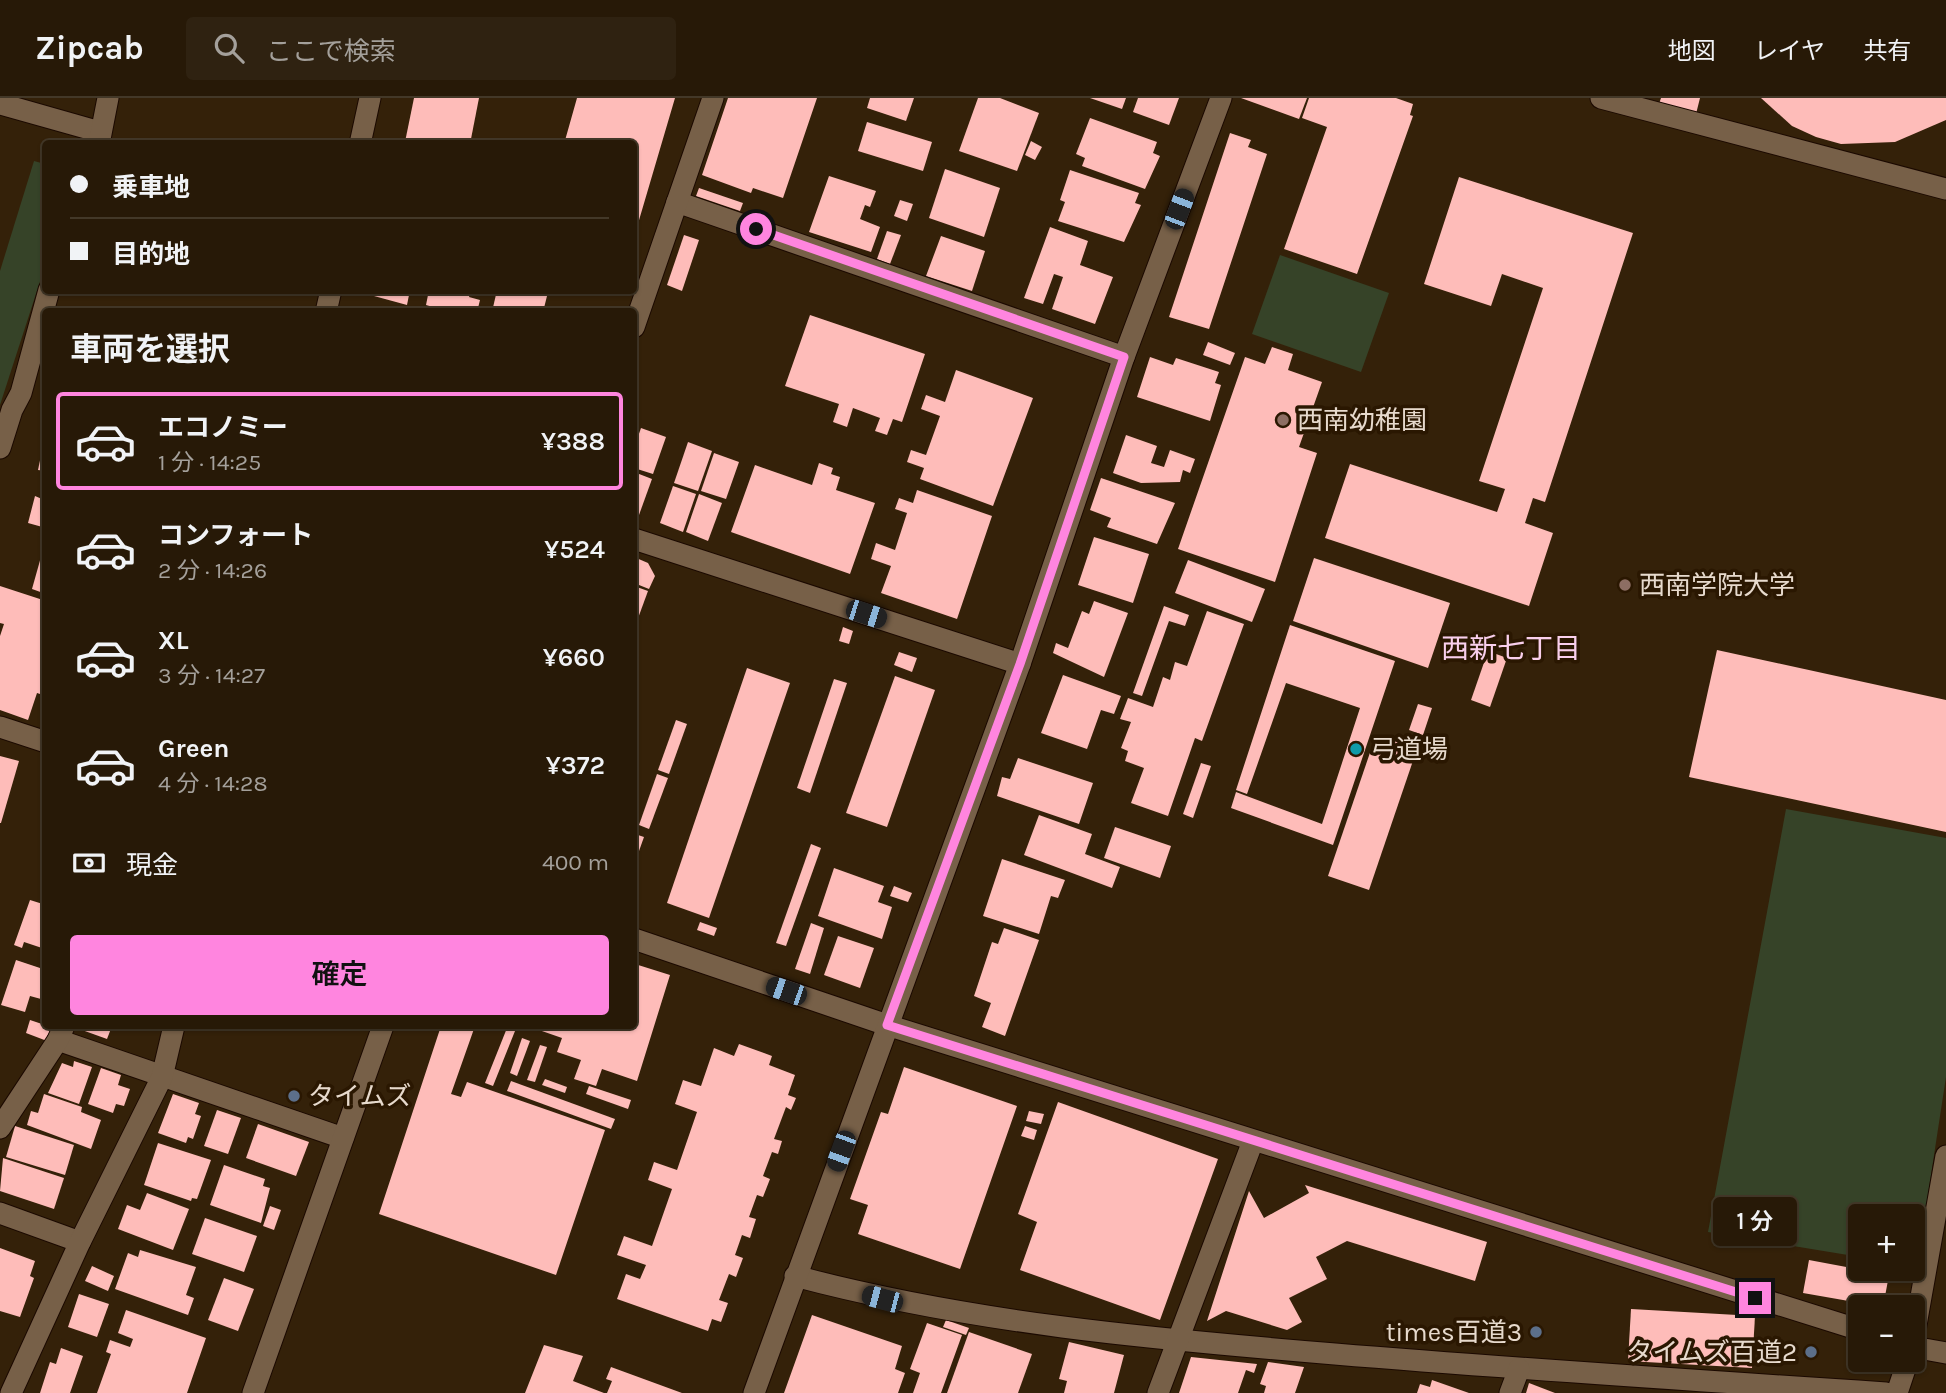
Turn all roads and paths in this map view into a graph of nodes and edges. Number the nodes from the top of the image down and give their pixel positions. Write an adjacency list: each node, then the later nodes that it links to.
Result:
1 (2, 98): 7 (street)
2 (108, 98): 8 (street)
3 (370, 98): 9 (street)
4 (713, 98): 11 (street)
5 (1221, 98): 14 (street)
6 (1601, 98): 10 (street)
7 (0, 105): 8 (street)
8 (100, 138)
9 (361, 140)
10 (1946, 189)
11 (677, 202): 13 (street); 14 (street)
12 (42, 316): 15 (street)
13 (637, 318)
14 (1124, 357): 17 (street)
15 (0, 448)
16 (637, 541): 17 (street)
17 (1020, 664): 21 (street)
18 (0, 727): 19 (street)
19 (42, 741)
20 (637, 940): 21 (street)
21 (887, 1025): 28 (street); 32 (street)
22 (173, 1029): 25 (street)
23 (382, 1029): 27 (street)
24 (61, 1033): 25 (street); 26 (street)
25 (162, 1077): 27 (street); 31 (street)
26 (0, 1128)
27 (343, 1138): 42 (street)
28 (1253, 1141): 34 (street); 35 (street)
29 (1946, 1156): 33 (street)
30 (0, 1213): 31 (street)
31 (80, 1242): 41 (street)
32 (794, 1276): 35 (street); 43 (street)
33 (1922, 1295)
34 (1848, 1326)
35 (1176, 1341): 38 (street); 44 (street)
36 (1925, 1347): 37 (street)
37 (1946, 1353)
38 (1519, 1369): 40 (street); 45 (street)
39 (1904, 1372): 47 (street)
40 (1735, 1388): 46 (street)
41 (11, 1393)
42 (253, 1393)
43 (754, 1393)
44 (1158, 1393)
45 (1510, 1393)
46 (1886, 1393)
47 (1897, 1393)

